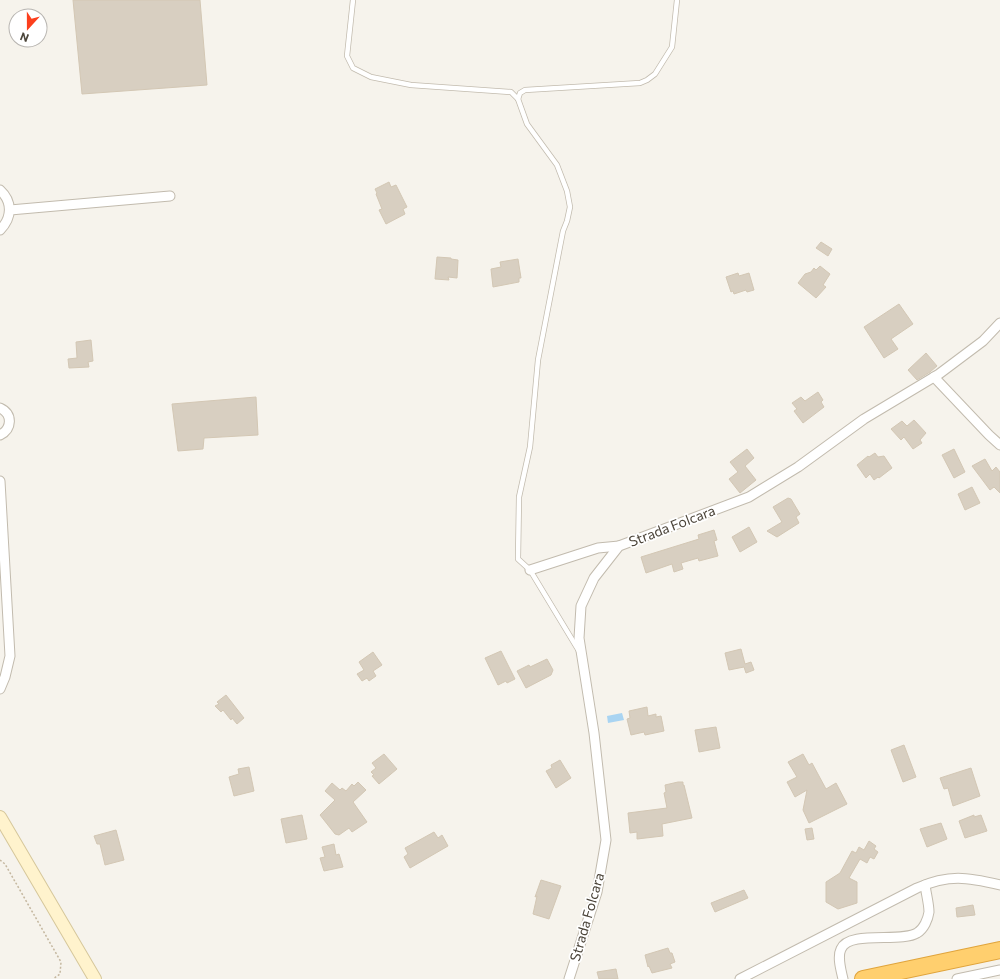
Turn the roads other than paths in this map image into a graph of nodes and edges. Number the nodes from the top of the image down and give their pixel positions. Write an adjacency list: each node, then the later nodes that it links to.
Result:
1 (353, 0): 3 (lane)
2 (677, 0): 3 (lane)
3 (518, 99): 15 (lane)
4 (0, 190): 6 (street)
5 (170, 196): 6 (street)
6 (10, 210): 7 (street)
7 (0, 230)
8 (1000, 323): 9 (street, Strada Folcara)
9 (934, 377): 12 (street); 14 (street, Strada Folcara)
10 (0, 408): 11 (street)
11 (0, 435)
12 (1000, 445)
13 (0, 481): 17 (street)
14 (620, 546): 15 (street); 16 (street, Strada Folcara)
15 (530, 570): 16 (lane)
16 (582, 658): 24 (street, Strada Folcara)
17 (0, 689)
18 (0, 816): 23 (street)
19 (925, 885): 20 (street); 25 (street); 26 (street)
20 (1000, 885)
21 (1000, 950): 27 (highway)
22 (1000, 970): 28 (street)
23 (91, 977)
24 (569, 979)
25 (740, 979)
26 (843, 979)
27 (863, 979)
28 (957, 979)

